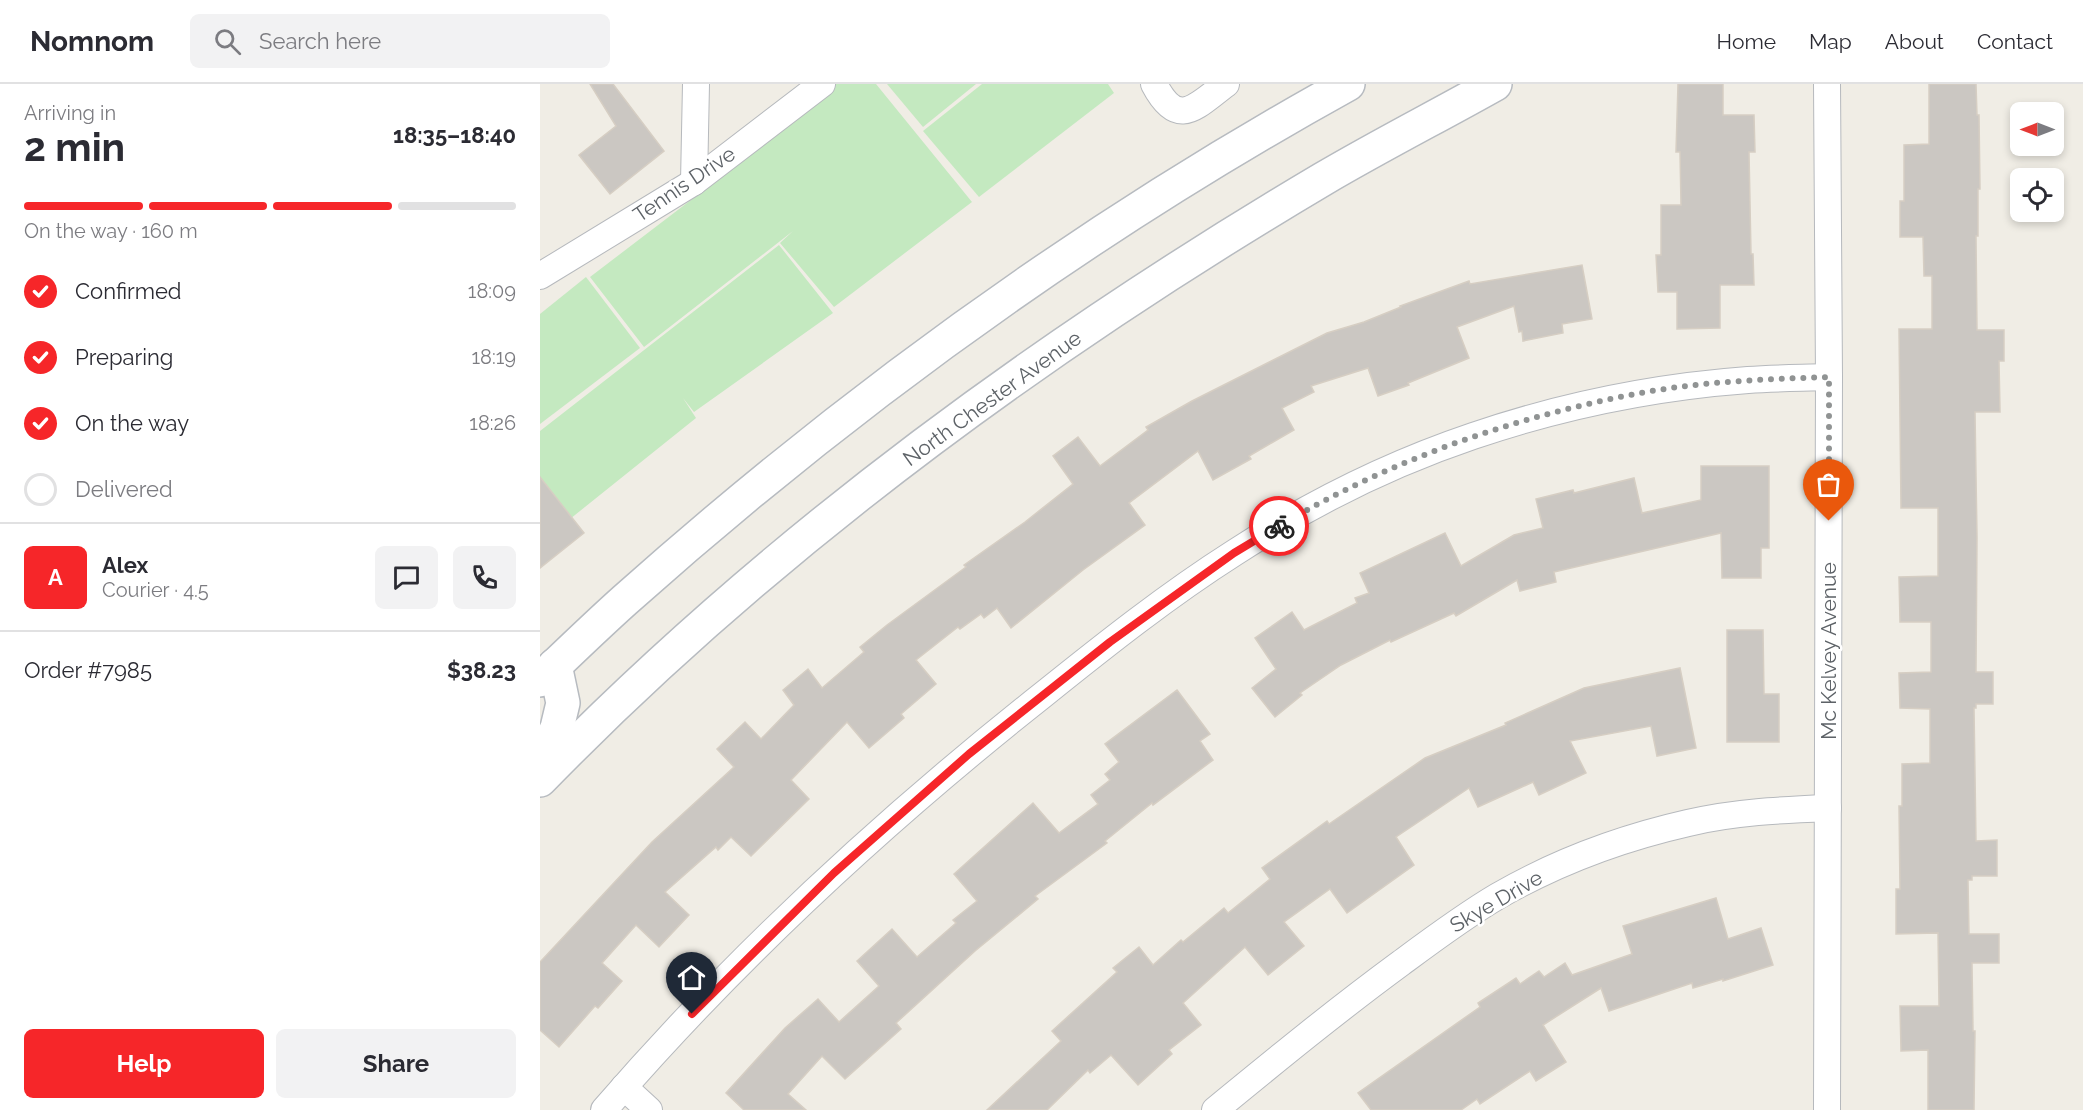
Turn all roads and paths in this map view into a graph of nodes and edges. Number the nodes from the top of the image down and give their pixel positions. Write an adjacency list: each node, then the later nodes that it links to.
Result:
1 (696, 84): 8 (street)
2 (822, 84): 8 (street, Tennis Drive)
3 (1154, 84): 4 (street)
4 (1226, 84)
5 (1348, 84): 11 (main road)
6 (1495, 84): 13 (main road, North Chester Avenue)
7 (1827, 84): 10 (street, Mc Kelvey Avenue)
8 (694, 182): 9 (street, Tennis Drive)
9 (540, 276)
10 (1829, 377): 14 (street, Mc Kelvey Avenue); 15 (street)
11 (548, 672): 12 (main road)
12 (540, 765)
13 (540, 780)
14 (1828, 808): 18 (street, Skye Drive); 19 (street, Mc Kelvey Avenue)
15 (624, 1087): 16 (street); 17 (street)
16 (604, 1110)
17 (649, 1110)
18 (1215, 1110)
19 (1827, 1110)

